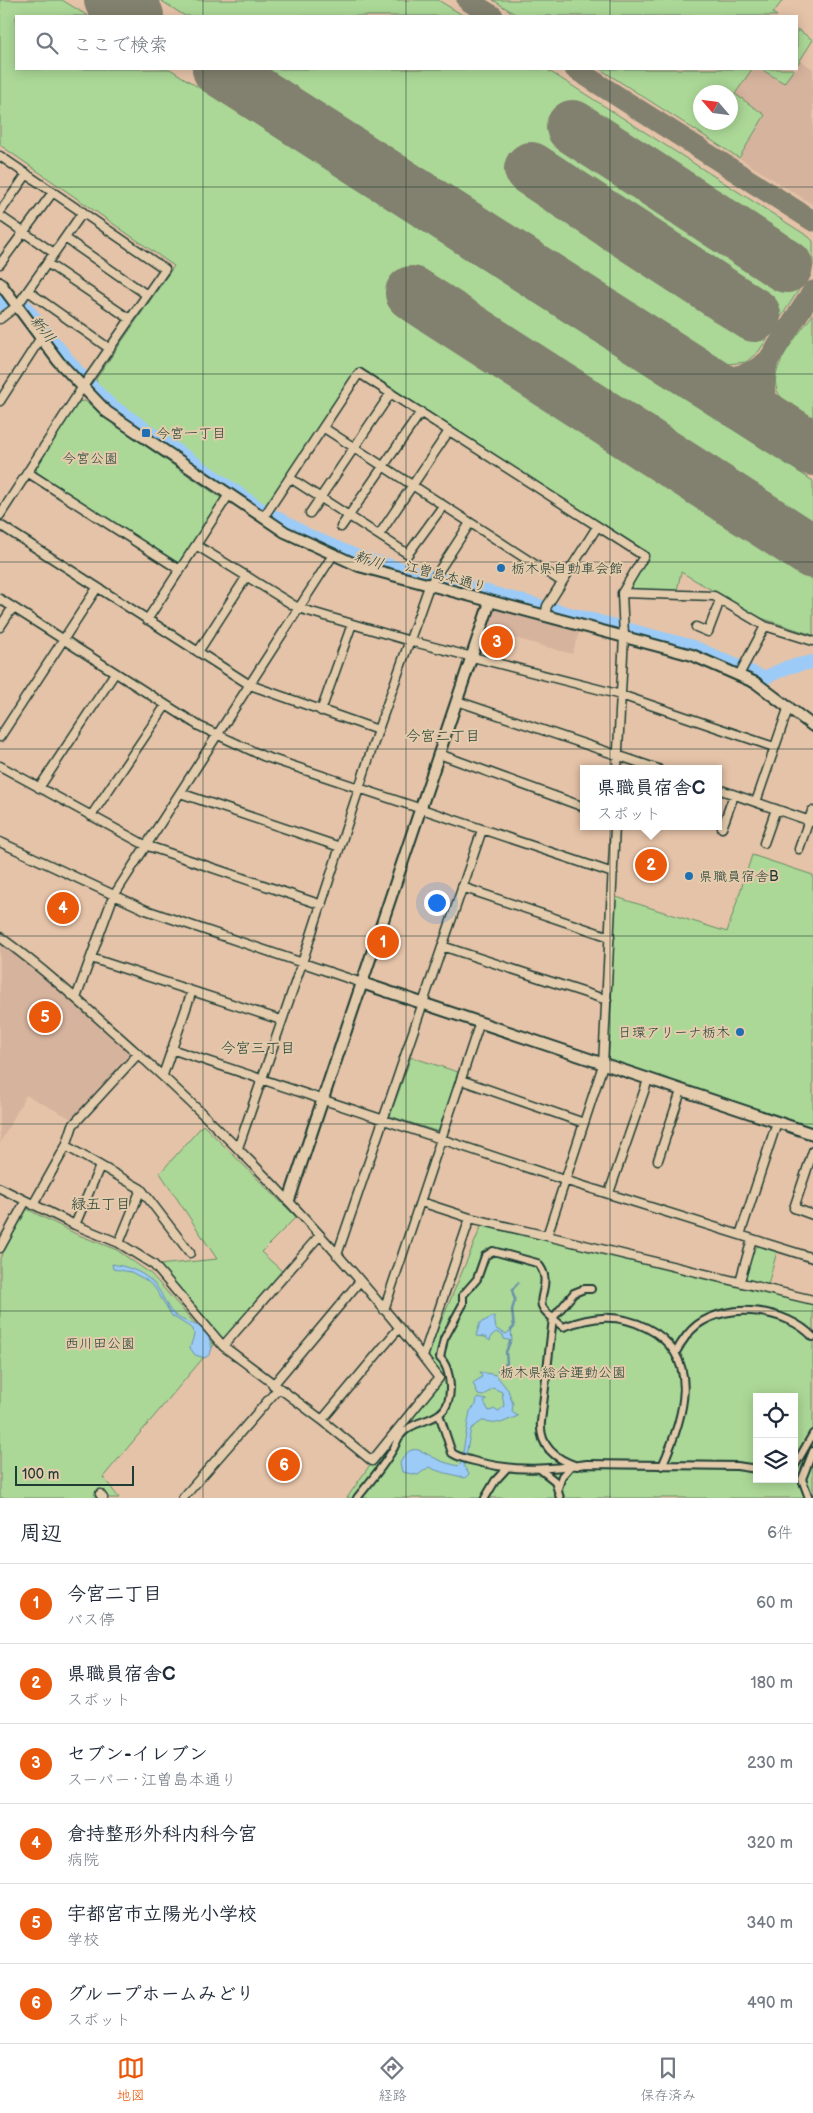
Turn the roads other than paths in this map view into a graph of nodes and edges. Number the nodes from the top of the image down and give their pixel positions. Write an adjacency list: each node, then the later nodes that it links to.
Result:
1 (0, 156): 2 (street)
2 (27, 174): 3 (street); 5 (street)
3 (53, 192): 4 (street); 6 (street)
4 (83, 212): 7 (street); 13 (street)
5 (0, 214): 6 (street)
6 (24, 232): 8 (street); 10 (street)
7 (65, 238): 8 (street); 13 (street)
8 (54, 253): 9 (street)
9 (47, 263): 12 (street); 16 (street)
10 (0, 264)
11 (0, 283): 14 (street, 江曽島本通り)
12 (28, 291): 14 (street); 18 (street)
13 (147, 295): 16 (street)
14 (17, 306): 15 (street); 17 (street, 江曽島本通り)
15 (0, 319)
16 (130, 319): 18 (street)
17 (40, 339): 19 (street, 江曽島本通り); 21 (street)
18 (110, 348): 19 (street)
19 (82, 388): 27 (street); 30 (street, 江曽島本通り)
20 (391, 393): 22 (street); 23 (street); 25 (street)
21 (0, 401)
22 (421, 412): 24 (street); 26 (street)
23 (324, 428): 25 (street); 28 (street)
24 (449, 430): 29 (street); 40 (street)
25 (354, 448): 26 (street); 31 (street)
26 (383, 466): 29 (street); 35 (street)
27 (27, 472): 34 (street); 44 (street)
28 (290, 478): 31 (street); 36 (street)
29 (412, 486): 32 (street); 41 (street)
30 (228, 496): 36 (street, 江曽島本通り); 42 (street)
31 (321, 497): 33 (street); 35 (street)
32 (444, 506): 37 (street); 41 (street)
33 (310, 513)
34 (0, 515)
35 (349, 516): 39 (street); 41 (street)
36 (263, 518): 43 (street, 江曽島本通り)
37 (470, 523): 46 (street); 47 (street)
38 (0, 525): 48 (street)
39 (341, 527)
40 (598, 527): 46 (street); 49 (street)
41 (379, 535)
42 (196, 545): 44 (street); 45 (street)
43 (333, 555): 47 (street, 江曽島本通り); 54 (street)
44 (180, 570): 56 (street)
45 (247, 576): 54 (street); 65 (street)
46 (562, 582): 55 (street)
47 (429, 586): 52 (street, 江曽島本通り); 63 (street)
48 (97, 588): 56 (street); 62 (street)
49 (622, 593): 51 (street); 61 (street)
50 (0, 599): 53 (street)
51 (720, 600): 58 (street); 60 (street)
52 (490, 602): 55 (street, 江曽島本通り); 66 (street)
53 (12, 608): 59 (street); 62 (street)
54 (298, 608): 57 (street); 69 (street)
55 (545, 616): 61 (street, 江曽島本通り)
56 (147, 620): 65 (street)
57 (352, 624): 63 (street); 74 (street)
58 (765, 626): 64 (street); 68 (street)
59 (0, 627)
60 (696, 628)
61 (624, 636): 68 (street, 江曽島本通り); 70 (street)
62 (62, 640): 67 (street); 78 (street)
63 (410, 641): 66 (street); 76 (street)
64 (813, 641)
65 (198, 652): 69 (street)
66 (472, 656): 70 (street); 71 (street)
67 (115, 673): 72 (street); 85 (street)
68 (739, 675): 73 (street, 江曽島本通り)
69 (250, 685): 74 (street); 77 (street)
70 (621, 695): 79 (street); 81 (street)
71 (457, 701): 80 (street); 81 (street)
72 (166, 705): 77 (street); 95 (street)
73 (788, 706): 75 (street, 江曽島本通り); 79 (street)
74 (321, 711): 76 (street)
75 (813, 726)
76 (378, 730): 86 (street)
77 (216, 735): 86 (street); 88 (street)
78 (0, 737)
79 (774, 747): 90 (street)
80 (439, 754): 91 (street); 92 (street)
81 (617, 754): 82 (street); 83 (street)
82 (617, 765)
83 (647, 765)
84 (0, 766): 85 (street)
85 (39, 788): 95 (street)
86 (360, 788): 92 (street); 103 (street)
87 (722, 791): 89 (street)
88 (180, 794): 102 (street); 103 (street)
89 (734, 795): 90 (street); 97 (street)
90 (756, 802): 93 (street)
91 (580, 806)
92 (420, 809): 98 (street); 114 (street)
93 (776, 809): 96 (street); 101 (street)
94 (812, 810): 96 (street)
95 (91, 816): 102 (street)
96 (811, 821): 104 (street)
97 (722, 828)
98 (482, 830): 105 (street); 106 (street)
99 (615, 830): 105 (street)
100 (0, 842): 107 (street)
101 (764, 843)
102 (146, 845): 107 (street); 108 (street)
103 (340, 847): 108 (street)
104 (799, 849)
105 (613, 873): 110 (street)
106 (462, 887): 110 (street); 111 (street)
107 (113, 897): 112 (street); 113 (street)
108 (322, 905): 113 (street)
109 (0, 937): 116 (street)
110 (610, 937): 117 (street)
111 (442, 946): 117 (street); 118 (street)
112 (91, 958): 115 (street); 116 (street)
113 (302, 963): 114 (street); 119 (street)
114 (362, 983): 118 (street); 129 (street)
115 (192, 991): 119 (street); 121 (street)
116 (76, 998): 122 (street)
117 (607, 1000): 123 (street)
118 (422, 1004): 120 (street); 130 (street)
119 (281, 1020): 125 (street)
120 (480, 1022): 123 (street); 126 (street)
121 (171, 1049): 124 (street); 125 (street)
122 (138, 1054): 124 (street); 135 (street)
123 (603, 1064): 127 (street); 131 (street)
124 (163, 1075): 136 (street)
125 (262, 1079): 129 (street); 136 (street)
126 (461, 1080): 131 (street); 134 (street)
127 (648, 1080): 128 (street); 143 (street)
128 (681, 1091): 132 (street); 138 (street)
129 (324, 1098): 130 (street); 144 (street)
130 (383, 1119): 134 (street); 158 (street)
131 (584, 1122): 140 (street)
132 (777, 1122): 133 (street); 152 (street)
133 (813, 1134)
134 (441, 1139): 140 (street); 146 (street)
135 (66, 1146): 139 (street); 147 (street)
136 (238, 1148): 144 (street)
137 (813, 1151): 148 (street)
138 (658, 1160)
139 (100, 1166): 141 (street); 150 (street)
140 (564, 1180): 143 (street); 153 (street)
141 (141, 1189): 155 (street); 157 (street)
142 (0, 1190): 145 (street)
143 (609, 1193): 152 (street)
144 (289, 1200): 151 (street)
145 (25, 1202): 147 (street); 156 (street)
146 (421, 1202): 149 (street); 164 (street)
147 (33, 1206): 150 (street)
148 (813, 1214)
149 (470, 1218): 153 (street); 170 (street)
150 (75, 1226): 155 (street)
151 (320, 1234): 158 (street); 168 (street)
152 (740, 1235): 154 (street)
153 (547, 1236): 161 (street)
154 (752, 1238): 159 (street); 161 (street)
155 (119, 1243): 168 (street)
156 (0, 1248)
157 (190, 1253)
158 (337, 1255): 160 (street)
159 (813, 1258)
160 (360, 1281): 164 (street); 171 (street)
161 (740, 1281): 163 (street)
162 (591, 1289): 165 (street)
163 (813, 1300)
164 (384, 1310): 166 (street)
165 (552, 1318): 169 (street); 172 (street); 177 (street)
166 (398, 1328): 170 (street); 173 (street)
167 (813, 1337): 169 (street)
168 (223, 1346): 171 (street)
169 (676, 1352): 178 (street)
170 (423, 1357): 173 (street)
171 (276, 1387): 173 (street); 186 (street)
172 (439, 1414): 181 (street); 187 (street)
173 (322, 1420)
174 (813, 1434): 176 (street)
175 (813, 1451): 184 (street)
176 (798, 1461)
177 (576, 1466): 178 (street); 179 (street)
178 (662, 1466): 180 (street)
179 (569, 1468): 182 (street); 185 (street)
180 (753, 1468)
181 (506, 1469): 182 (street); 188 (street)
182 (540, 1469): 185 (street)
183 (798, 1469): 184 (street)
184 (804, 1470): 190 (street)
185 (558, 1488): 189 (street)
186 (183, 1498)
187 (357, 1498)
188 (485, 1498)
189 (560, 1498)
190 (809, 1498)

